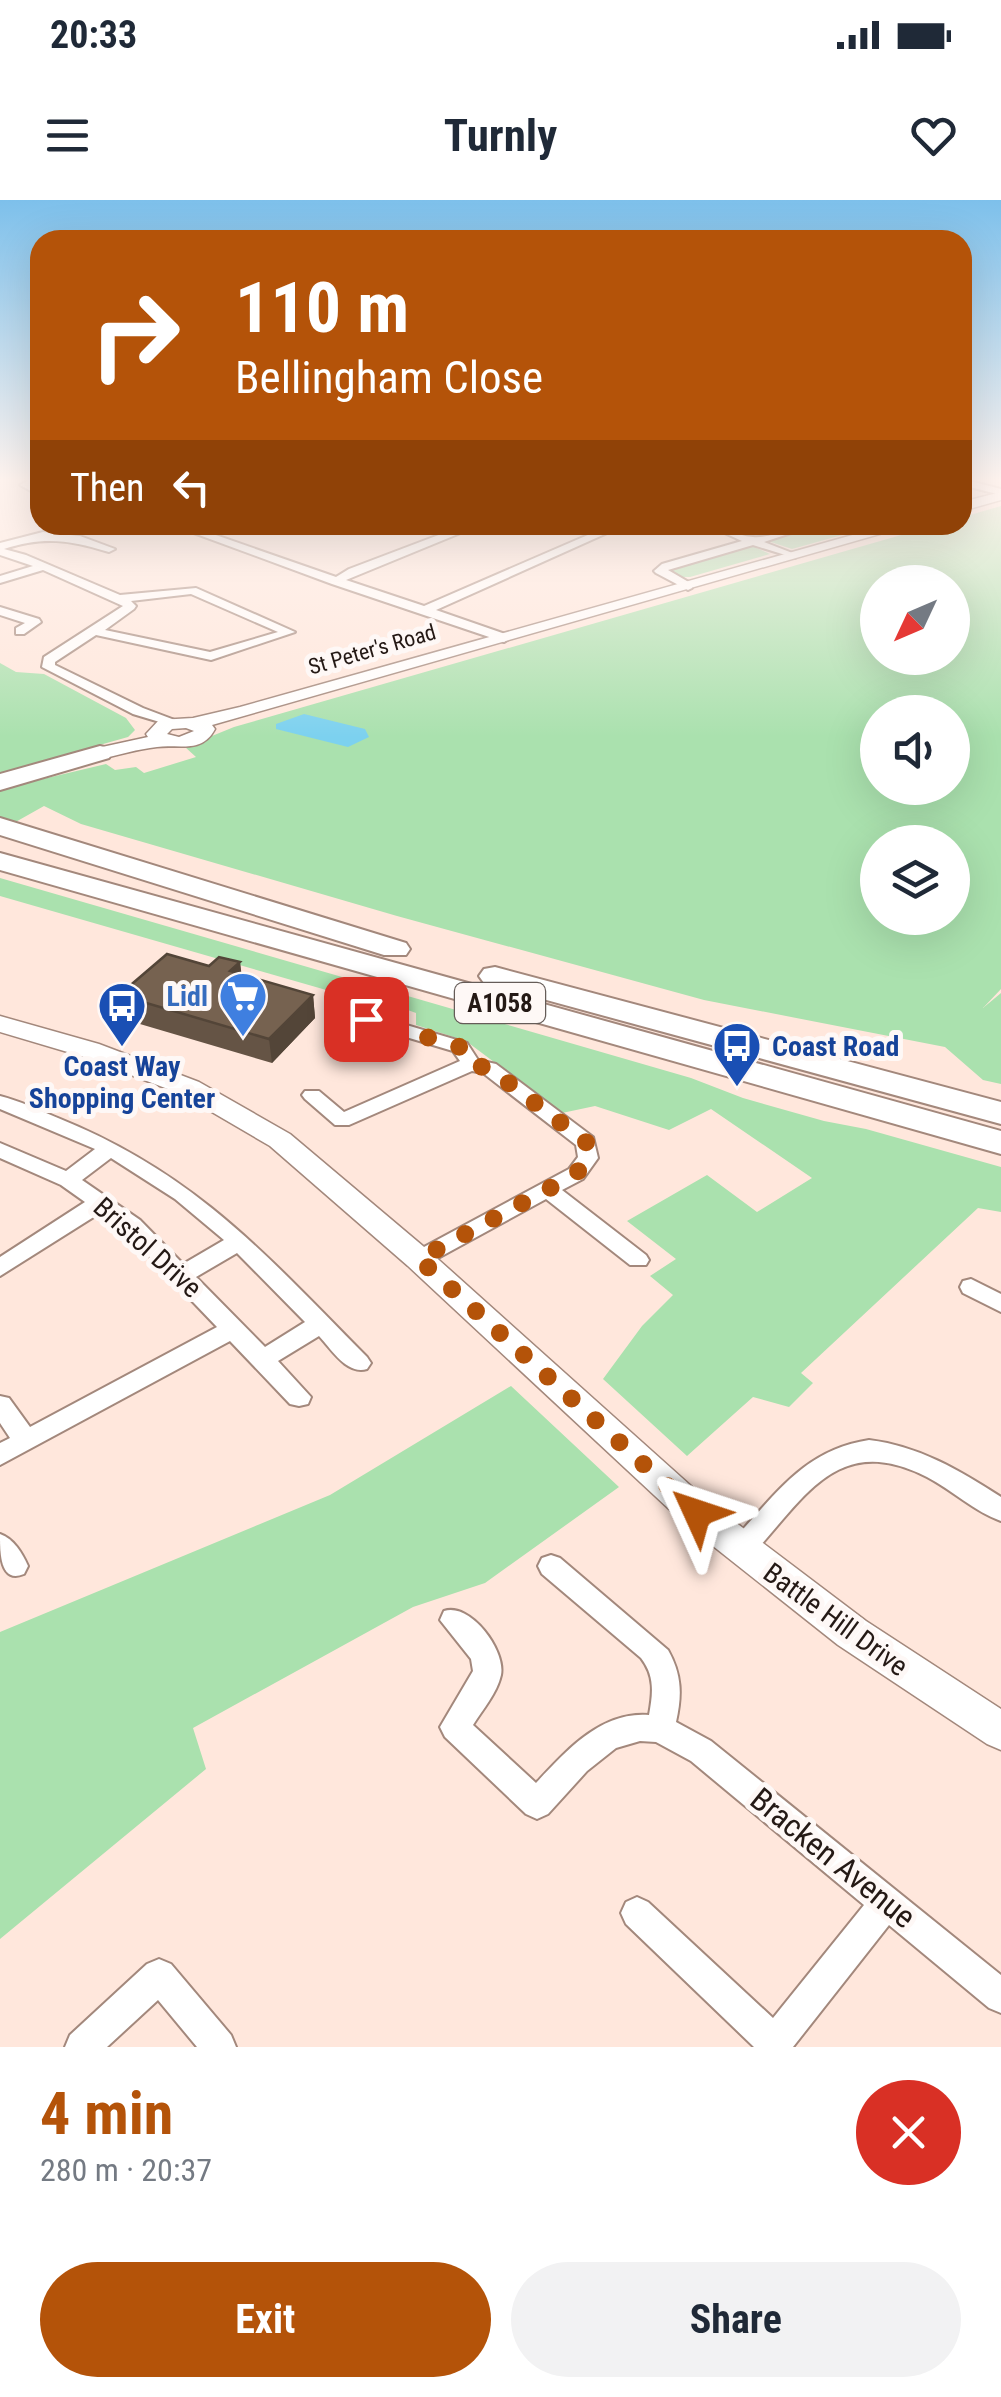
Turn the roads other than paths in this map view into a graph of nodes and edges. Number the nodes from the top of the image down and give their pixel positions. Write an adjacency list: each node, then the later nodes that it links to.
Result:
1 (289, 565): 8 (street)
2 (368, 565): 8 (street)
3 (528, 565): 11 (street)
4 (669, 565): 9 (street)
5 (759, 565): 9 (street, St Peter's Road)
6 (44, 566): 7 (street); 10 (street)
7 (0, 580)
8 (336, 582): 11 (street)
9 (688, 586): 15 (street, St Peter's Road)
10 (122, 598): 14 (street); 14 (street)
11 (426, 610): 15 (street)
12 (0, 612): 13 (street)
13 (20, 631)
14 (94, 631): 16 (street)
15 (504, 638): 16 (street, St Peter's Road)
16 (162, 731): 17 (street, St Peter's Road)
17 (111, 750): 18 (highway)
18 (2, 783)
19 (0, 826): 22 (highway)
20 (0, 838): 22 (highway, A1058)
21 (0, 861): 29 (highway, A1058)
22 (411, 954): 28 (highway, A1058)
23 (366, 1019): 25 (street)
24 (0, 1024): 36 (street, Battle Hill Drive)
25 (472, 1065): 26 (street); 33 (street)
26 (312, 1095)
27 (0, 1102): 30 (street)
28 (1001, 1113)
29 (1001, 1144)
30 (110, 1148): 32 (street); 35 (street)
31 (0, 1150): 32 (street, Bristol Drive)
32 (68, 1180): 34 (street, Bristol Drive)
33 (548, 1190): 36 (street); 37 (street)
34 (102, 1201): 38 (street); 39 (street, Bristol Drive)
35 (238, 1243): 39 (street); 42 (street)
36 (419, 1259): 51 (street, Battle Hill Drive)
37 (638, 1260)
38 (0, 1268)
39 (183, 1274): 43 (street, Bristol Drive)
40 (971, 1287): 41 (street)
41 (1001, 1304)
42 (320, 1324): 44 (street); 45 (street)
43 (234, 1328): 44 (street, Bristol Drive); 48 (street)
44 (263, 1359): 46 (street, Bristol Drive)
45 (359, 1363)
46 (300, 1397)
47 (0, 1405): 48 (street)
48 (26, 1440): 49 (street)
49 (0, 1455)
50 (1001, 1510): 51 (street)
51 (741, 1549): 55 (street, Battle Hill Drive)
52 (551, 1566): 54 (street)
53 (454, 1620): 54 (street)
54 (660, 1729): 56 (street, Bracken Avenue)
55 (1001, 1731)
56 (887, 1902): 57 (street); 58 (street, Bracken Avenue)
57 (636, 1913)
58 (1001, 1996)
59 (82, 2047): 60 (street)
60 (218, 2047)

